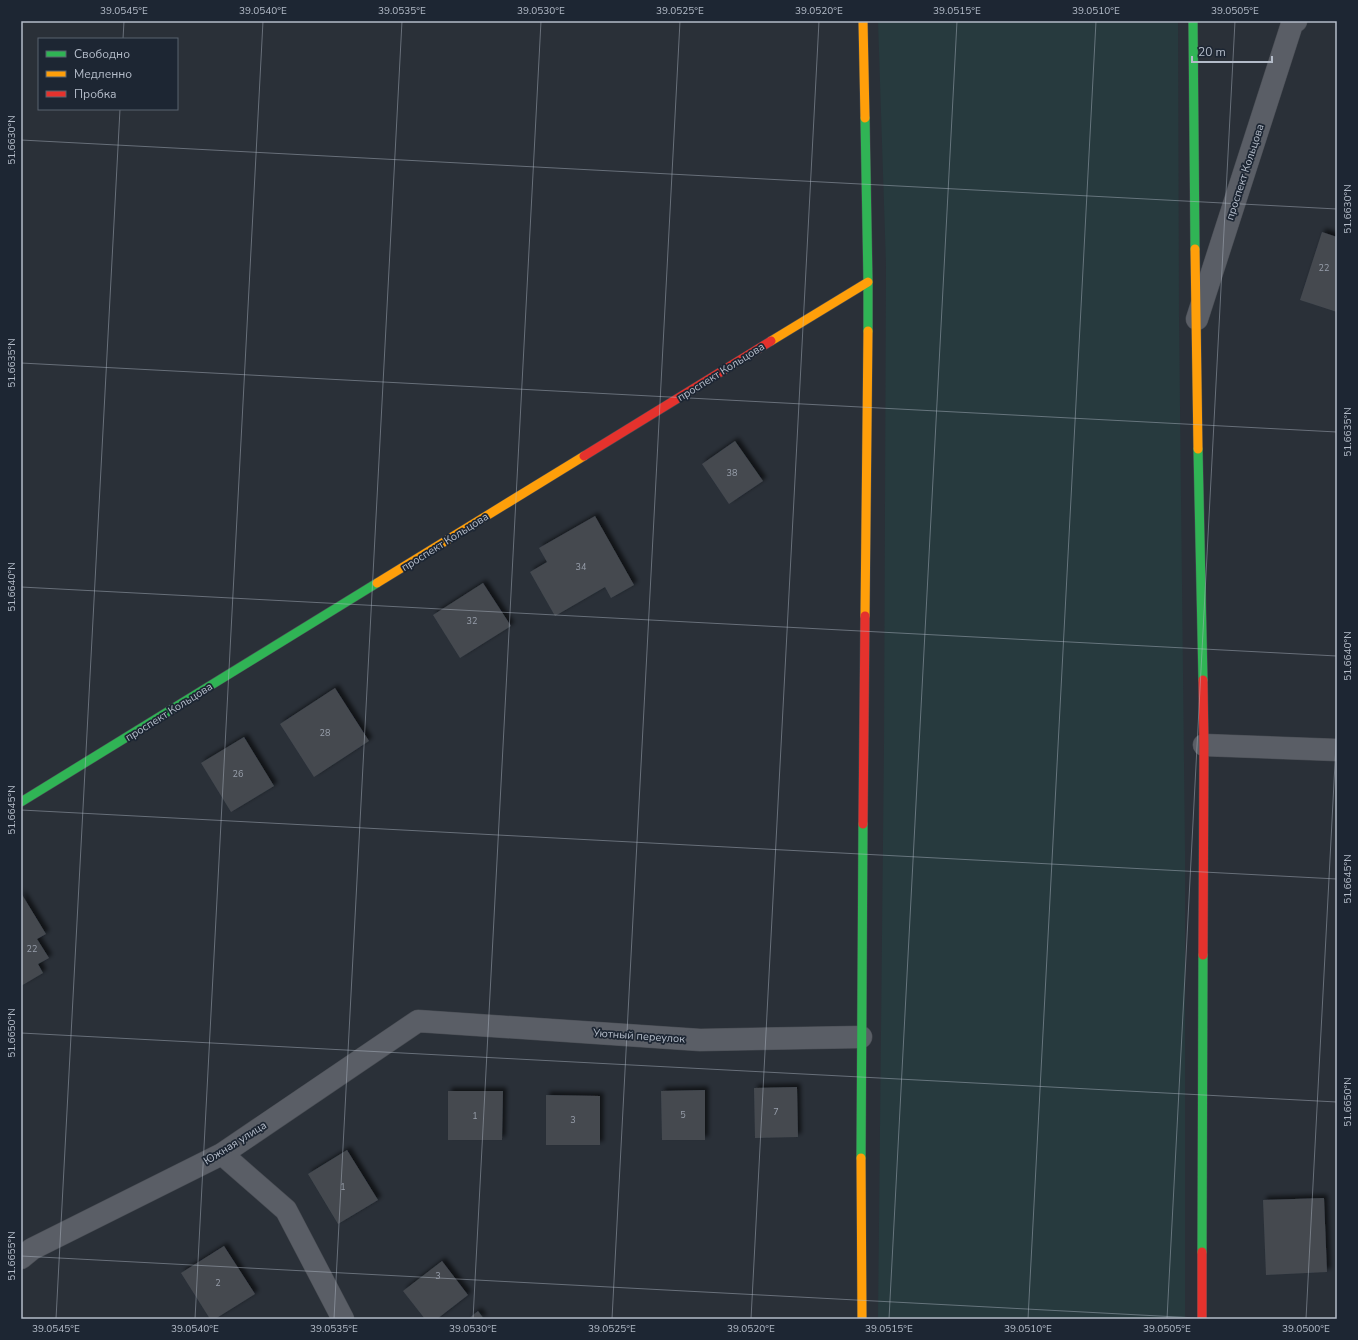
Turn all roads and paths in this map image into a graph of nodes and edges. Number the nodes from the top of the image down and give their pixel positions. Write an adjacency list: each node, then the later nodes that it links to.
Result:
1 (863, 21): 4 (street)
2 (1193, 21): 5 (street)
3 (1296, 21): 5 (street, проспект Кольцова)
4 (868, 282): 8 (street, проспект Кольцова); 10 (street)
5 (1196, 324): 6 (street)
6 (1204, 745): 7 (street); 15 (street)
7 (1337, 750)
8 (21, 802)
9 (418, 1021): 10 (street, Уютный переулок); 11 (street, Южная улица)
10 (861, 1036): 14 (street)
11 (222, 1154): 12 (street, Южная улица); 13 (street)
12 (21, 1258)
13 (343, 1319)
14 (862, 1319)
15 (1202, 1319)

